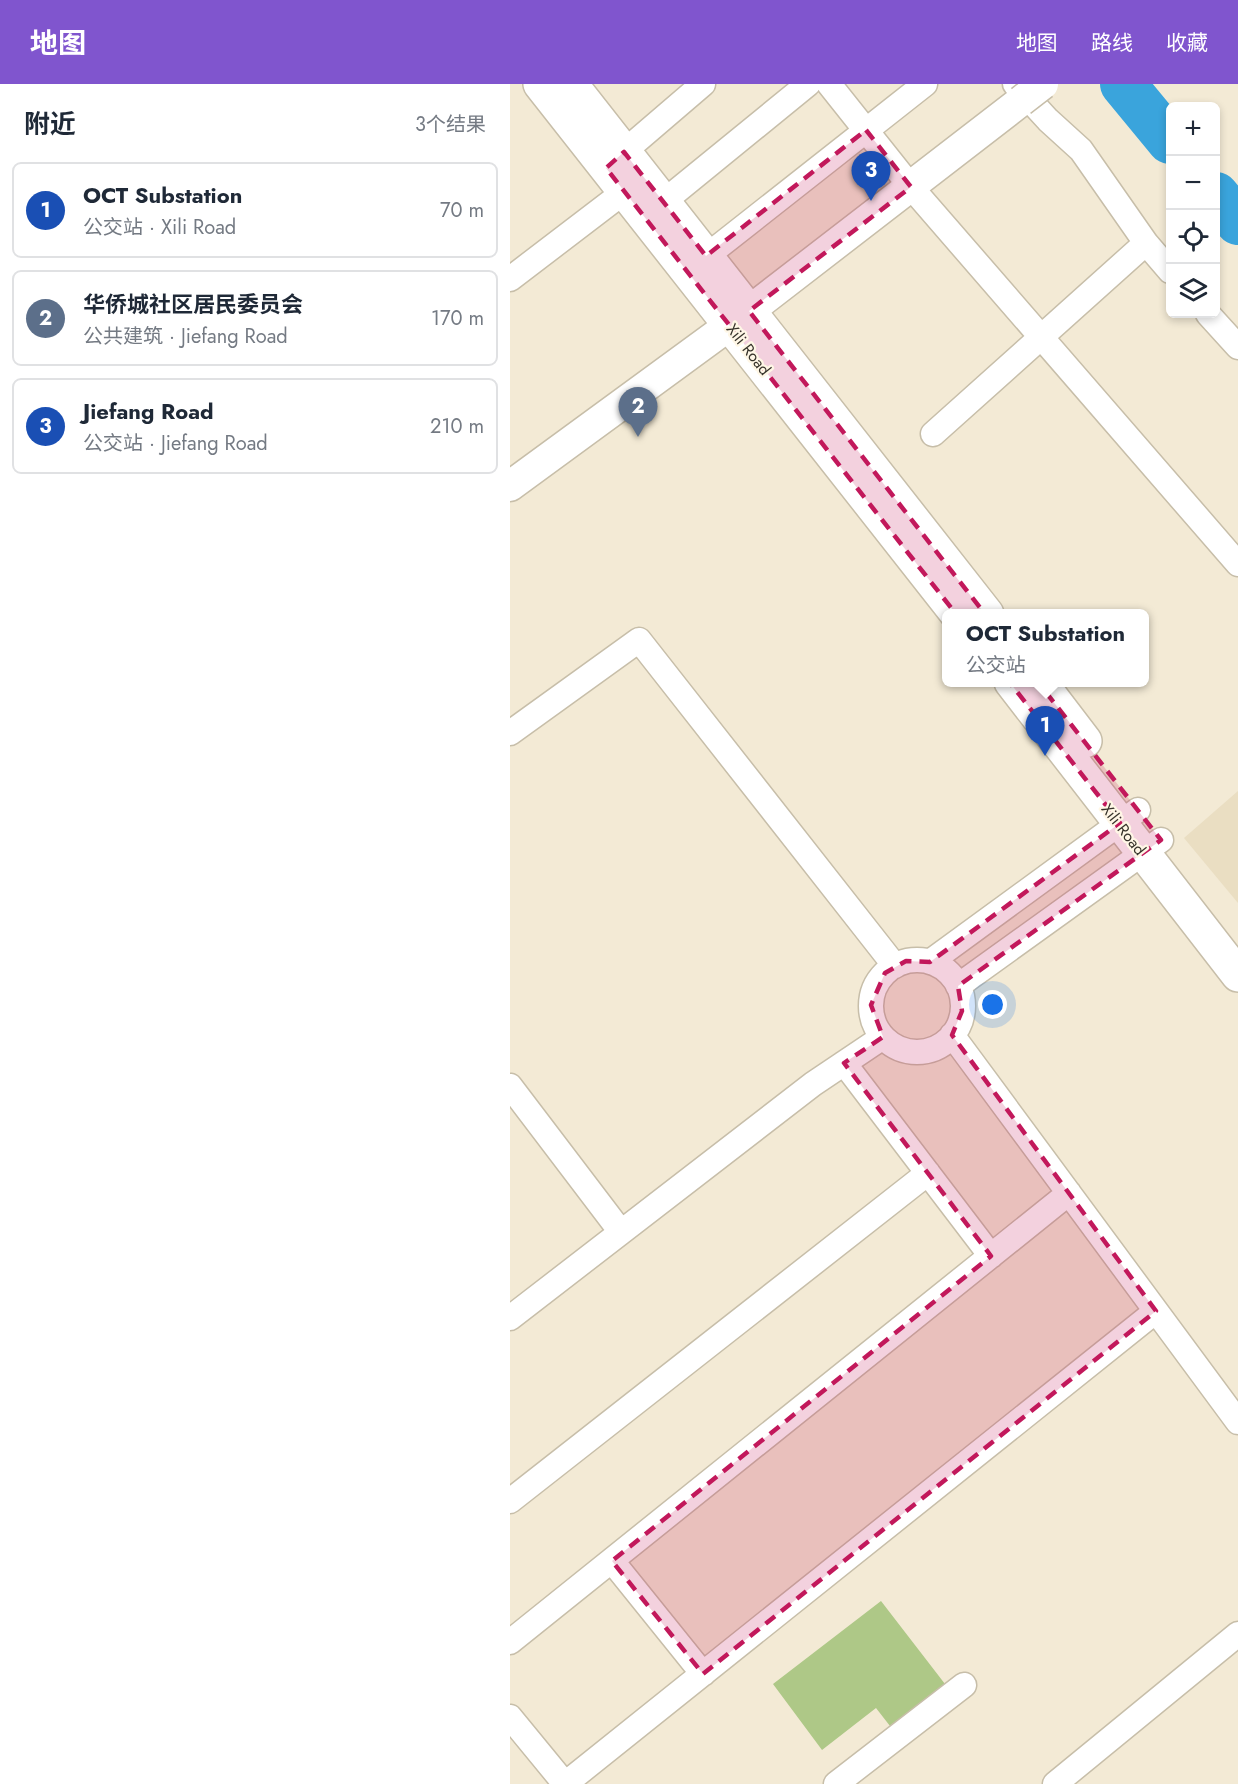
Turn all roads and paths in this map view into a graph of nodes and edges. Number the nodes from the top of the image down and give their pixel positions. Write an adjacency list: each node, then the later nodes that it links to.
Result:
1 (540, 84): 9 (main road, Xili Road)
2 (571, 84): 9 (main road, Xili Road)
3 (703, 84): 9 (street)
4 (808, 84): 11 (street)
5 (829, 84): 8 (street)
6 (925, 84): 8 (street)
7 (1026, 90): 10 (street); 12 (street)
8 (866, 130): 10 (street); 13 (street)
9 (625, 172): 11 (main road, Xili Road); 15 (street)
10 (911, 187): 16 (street); 18 (street)
11 (654, 210): 13 (main road, Xili Road)
12 (1146, 243): 14 (street); 18 (street)
13 (697, 264): 16 (main road, Xili Road)
14 (1166, 266)
15 (510, 279)
16 (740, 318): 21 (street); 23 (main road, Xili Road); 24 (main road, Xili Road)
17 (1212, 318): 19 (street)
18 (1041, 337): 20 (street); 22 (street)
19 (1238, 347)
20 (933, 434)
21 (510, 486)
22 (1238, 564)
23 (953, 609)
24 (983, 609)
25 (1015, 687): 28 (main road, Xili Road)
26 (1043, 687): 28 (main road, Xili Road)
27 (510, 733): 32 (street)
28 (1129, 816): 29 (main road, Xili Road); 31 (street)
29 (1152, 846): 30 (main road, Xili Road); 33 (main road, Xili Road); 34 (street)
30 (1238, 940)
31 (930, 962): 32 (street); 34 (street)
32 (895, 966): 36 (street)
33 (1238, 975)
34 (958, 986): 35 (street)
35 (952, 1035): 36 (street); 40 (street)
36 (883, 1037): 37 (street)
37 (844, 1064): 39 (street); 41 (street)
38 (510, 1086): 41 (street)
39 (928, 1173): 42 (street); 46 (street)
40 (1069, 1193): 42 (street); 43 (street)
41 (621, 1232): 44 (street)
42 (991, 1256): 47 (street)
43 (1156, 1311): 45 (street); 50 (street)
44 (510, 1318)
45 (1238, 1422)
46 (510, 1501)
47 (612, 1561): 49 (street); 50 (street)
48 (1238, 1634): 55 (street)
49 (510, 1642)
50 (703, 1674): 53 (street)
51 (964, 1685): 54 (street)
52 (510, 1718): 53 (street)
53 (565, 1784)
54 (836, 1784)
55 (1055, 1784)

